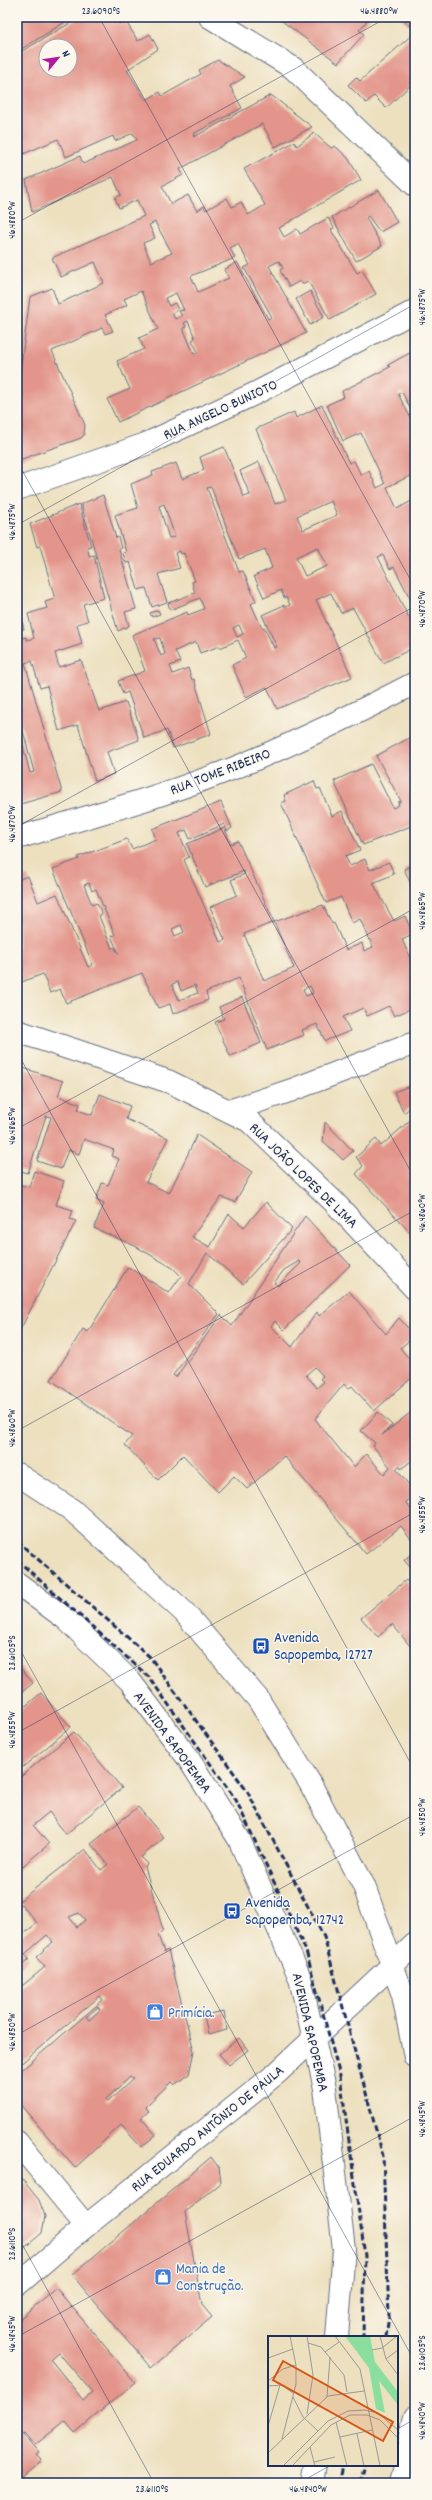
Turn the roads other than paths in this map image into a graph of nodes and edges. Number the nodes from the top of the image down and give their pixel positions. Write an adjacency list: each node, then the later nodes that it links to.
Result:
1 (210, 17): 2 (street)
2 (415, 185)
3 (415, 310): 4 (street, RUA ANGELO BUNIOTO)
4 (17, 489)
5 (415, 683): 6 (street, RUA TOME RIBEIRO)
6 (17, 838)
7 (17, 1031): 9 (street, RUA JOÃO LOPES DE LIMA)
8 (415, 1043): 9 (street)
9 (229, 1111): 10 (street, RUA JOÃO LOPES DE LIMA)
10 (415, 1289)
11 (17, 1474): 14 (street)
12 (17, 1582): 15 (street, AVENIDA SAPOPEMBA)
13 (415, 1944): 14 (street, RUA EDUARDO ANTÔNIO DE PAULA)
14 (392, 1965): 15 (street, RUA EDUARDO ANTÔNIO DE PAULA); 16 (street)
15 (314, 2037): 18 (street, RUA EDUARDO ANTÔNIO DE PAULA); 20 (street, AVENIDA SAPOPEMBA)
16 (415, 2057)
17 (17, 2142): 18 (street)
18 (86, 2226): 19 (street, RUA EDUARDO ANTÔNIO DE PAULA)
19 (17, 2284)
20 (337, 2336)
21 (414, 2426): 24 (street)
22 (315, 2466): 23 (street)
23 (312, 2483)
24 (400, 2483)

